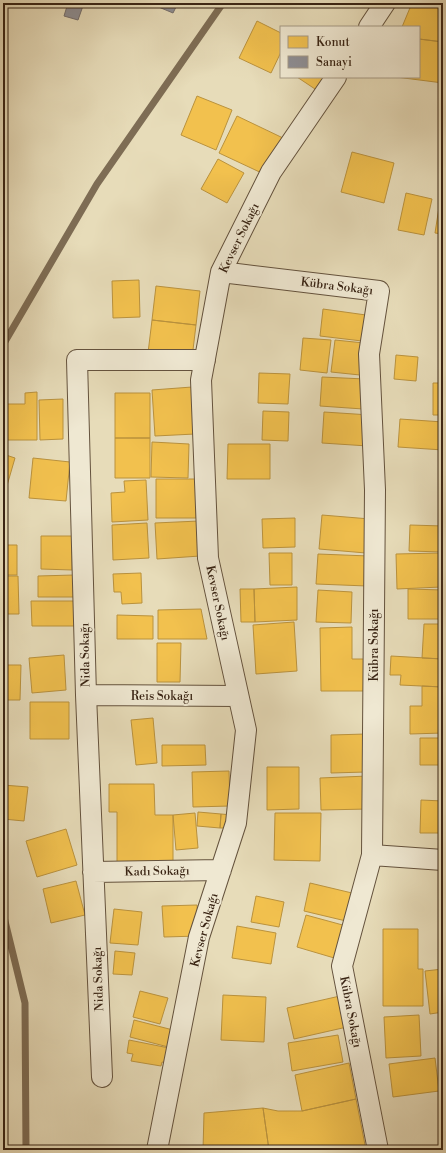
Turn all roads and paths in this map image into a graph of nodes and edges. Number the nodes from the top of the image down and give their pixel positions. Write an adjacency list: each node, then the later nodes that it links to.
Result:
1 (385, 3): 2 (street)
2 (370, 26)
3 (335, 78): 4 (street, Kevser Sokağı)
4 (221, 272): 5 (street, Kevser Sokağı); 8 (street, Kübra Sokağı)
5 (205, 360): 6 (street, Nida Sokağı); 7 (street, Kevser Sokağı)
6 (86, 695): 7 (street, Reis Sokağı); 11 (street, Nida Sokağı)
7 (238, 696): 10 (street, Kevser Sokağı)
8 (372, 855): 9 (street); 14 (street, Kübra Sokağı)
9 (443, 860)
10 (221, 870): 11 (street, Kadı Sokağı); 13 (street, Kevser Sokağı)
11 (93, 872): 12 (street, Nida Sokağı)
12 (102, 1077)
13 (157, 1150)
14 (378, 1150)

